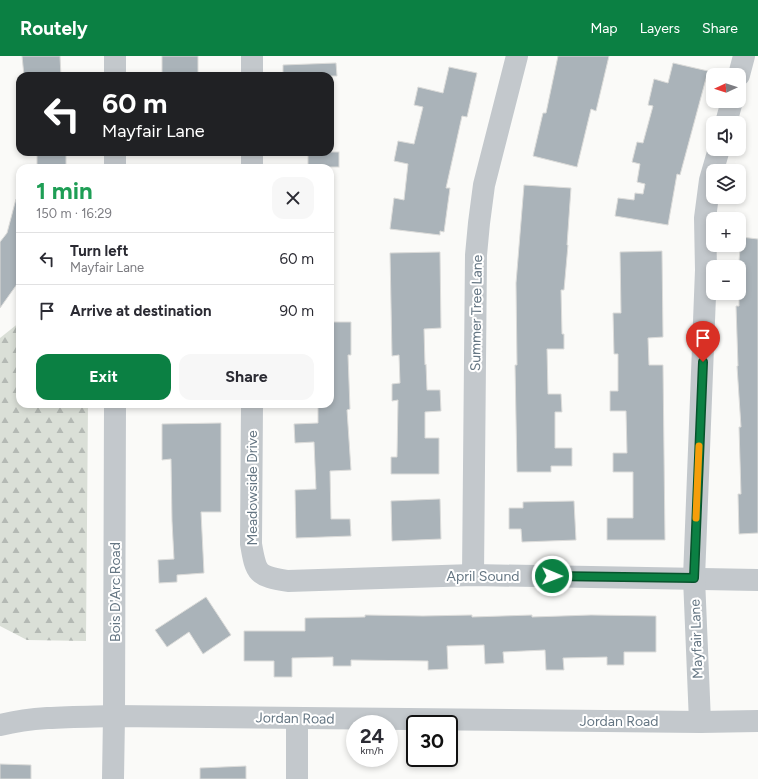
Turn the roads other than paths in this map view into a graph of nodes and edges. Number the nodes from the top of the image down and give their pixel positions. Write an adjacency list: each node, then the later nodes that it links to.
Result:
1 (115, 56): 6 (street)
2 (252, 56): 7 (street)
3 (518, 56): 12 (street, Summer Tree Lane)
4 (744, 56): 5 (street)
5 (741, 68)
6 (115, 72)
7 (252, 72)
8 (717, 156): 13 (street, Mayfair Lane)
9 (116, 408): 15 (street, Bois D'Arc Road)
10 (252, 408): 11 (street, Meadowside Drive)
11 (258, 572): 12 (street, April Sound)
12 (473, 576): 13 (street, April Sound)
13 (694, 578): 14 (street, April Sound); 18 (street, Mayfair Lane)
14 (758, 580)
15 (114, 716): 16 (street, Jordan Road); 19 (street, Jordan Road); 20 (street, Bois D'Arc Road)
16 (297, 719): 18 (street, Jordan Road); 21 (street)
17 (758, 721): 18 (street, Jordan Road)
18 (700, 722)
19 (0, 726)
20 (113, 779)
21 (297, 779)

